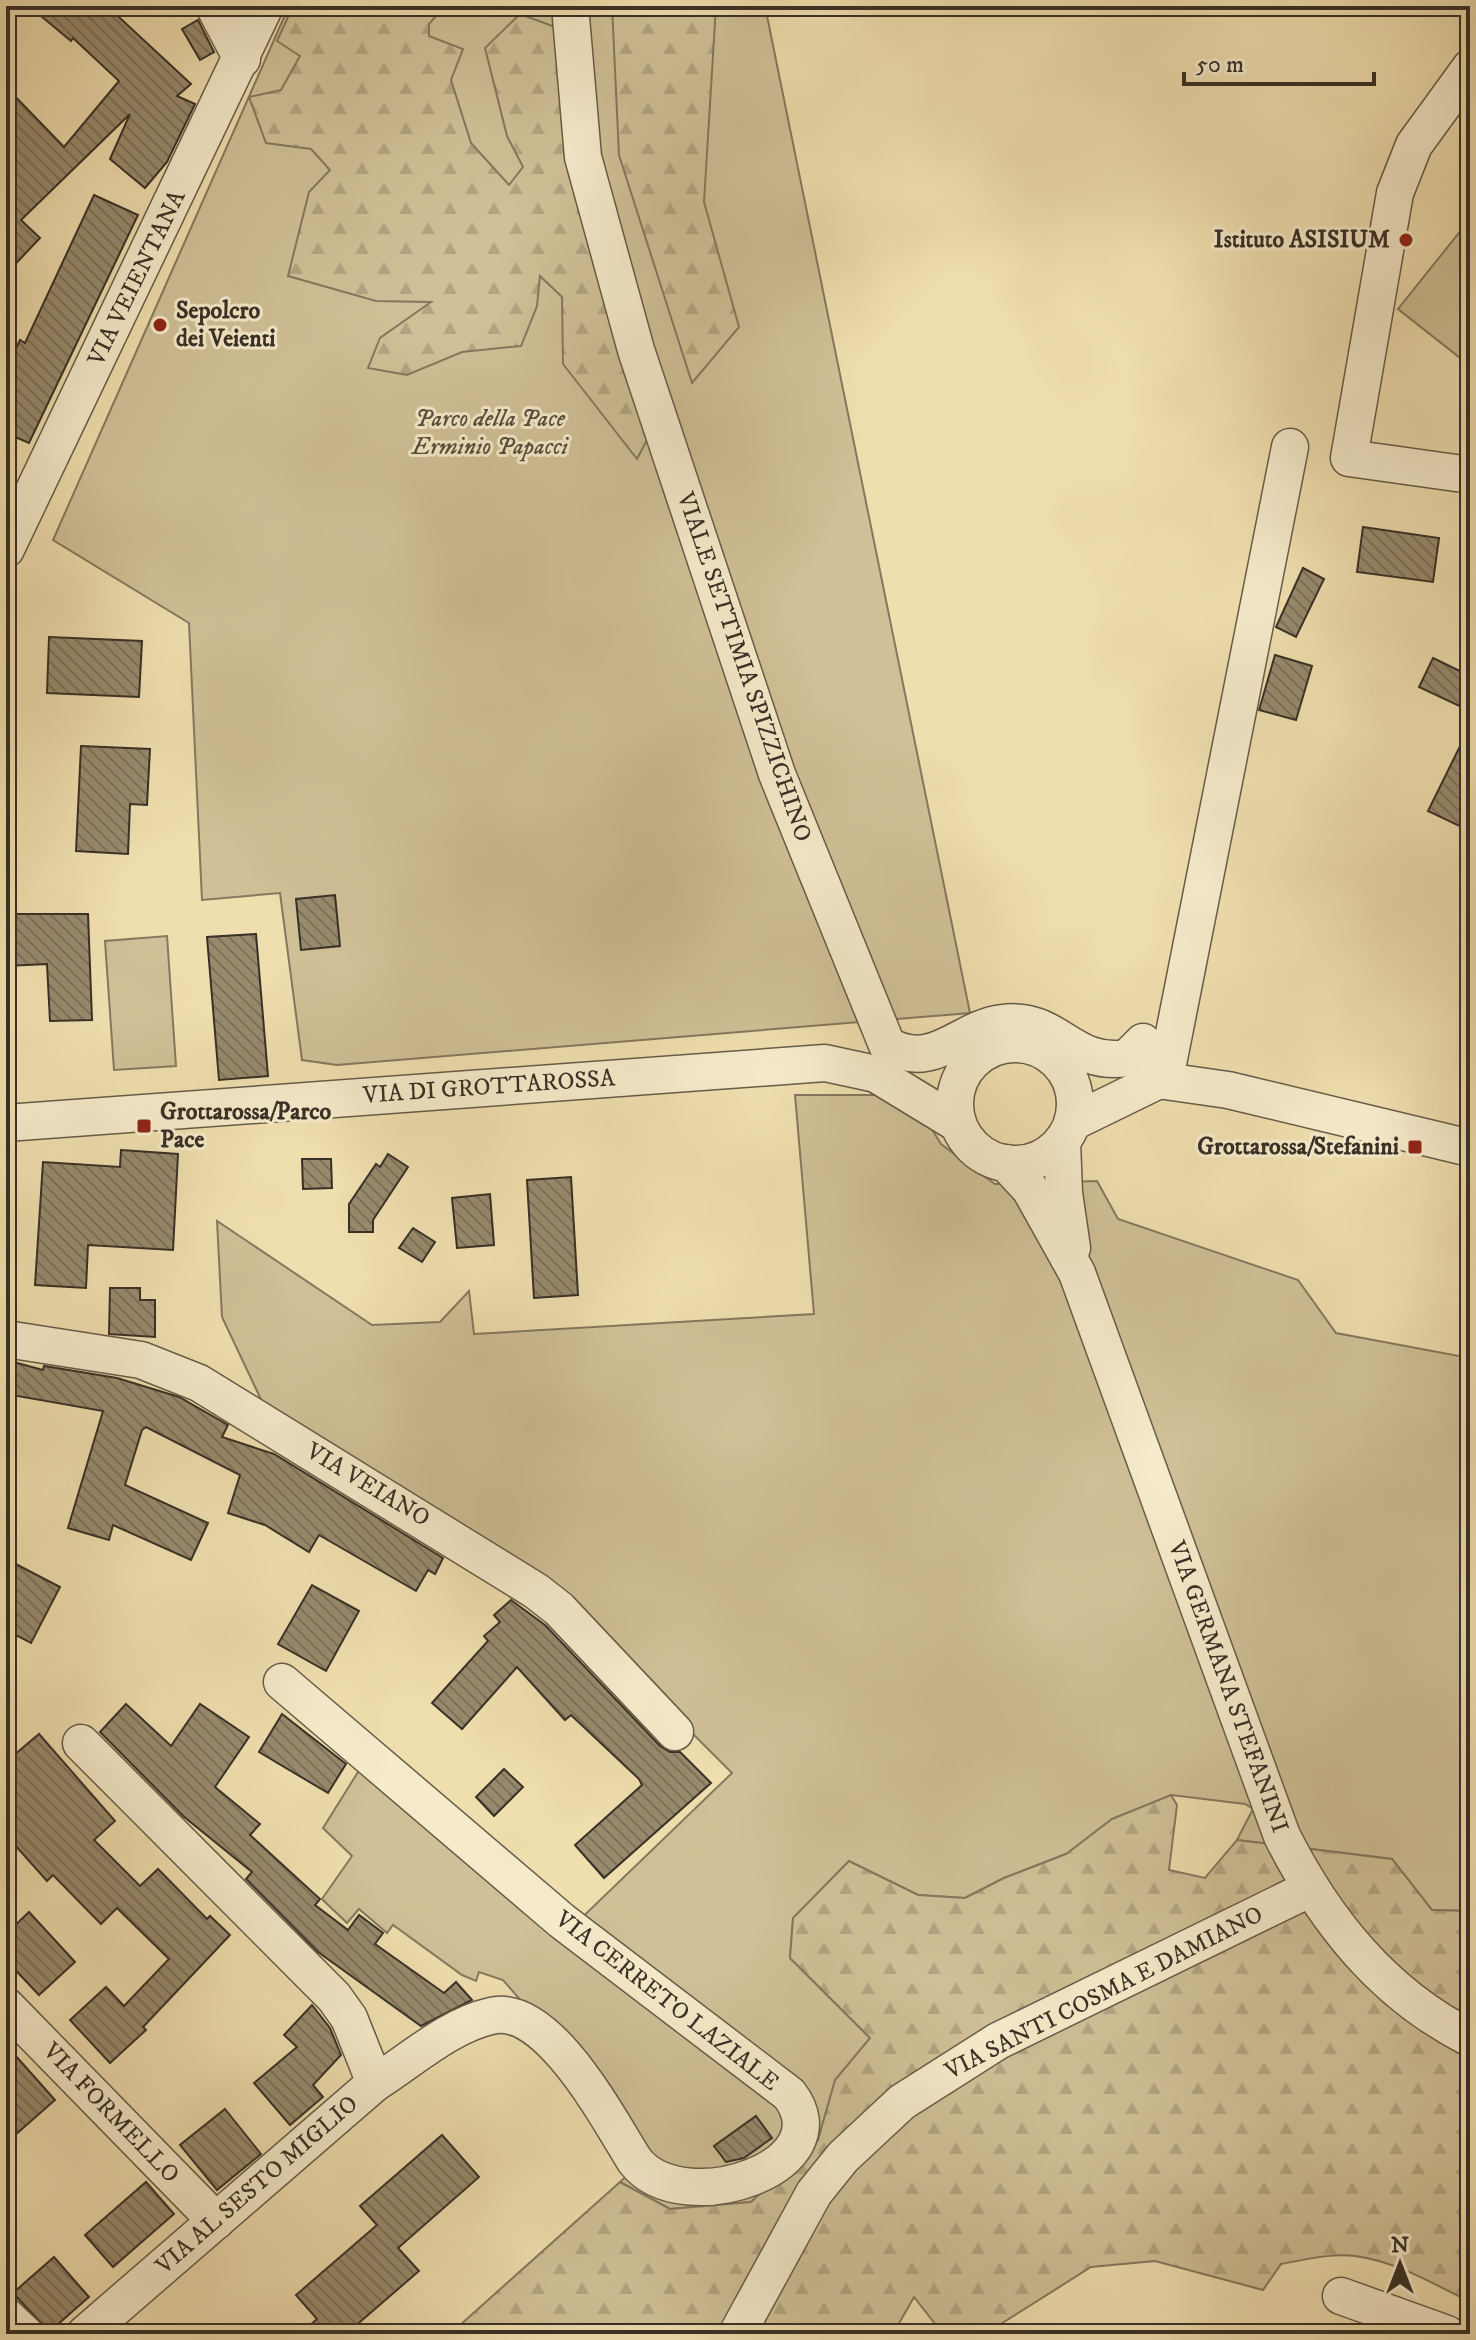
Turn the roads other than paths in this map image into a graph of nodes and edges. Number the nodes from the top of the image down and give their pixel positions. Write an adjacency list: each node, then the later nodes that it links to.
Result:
1 (214, 6): 4 (street)
2 (265, 6): 4 (street, VIA VEIENTANA)
3 (570, 6): 9 (street, VIALE SETTIMIA SPIZZICHINO)
4 (242, 59): 8 (street, VIA VEIENTANA)
5 (1470, 68): 7 (street)
6 (1290, 447): 13 (street)
7 (1470, 475)
8 (10, 527)
9 (1143, 1042)
10 (979, 1056): 11 (street); 12 (street, VIA DI GROTTAROSSA); 15 (street)
11 (1061, 1064): 13 (street); 16 (street)
12 (876, 1074): 14 (street, VIA DI GROTTAROSSA); 15 (street, VIA DI GROTTAROSSA)
13 (1162, 1080): 16 (street); 17 (street)
14 (6, 1123)
15 (958, 1124): 18 (street)
16 (1068, 1132): 18 (street); 19 (street, VIA GERMANA STEFANINI)
17 (1470, 1148)
18 (1006, 1163): 19 (street, VIA GERMANA STEFANINI)
19 (1077, 1273): 24 (street, VIA GERMANA STEFANINI)
20 (6, 1339): 22 (street, VIA VEIANO)
21 (282, 1682): 27 (street, VIA CERRETO LAZIALE)
22 (675, 1732)
23 (81, 1743): 27 (street, VIA AL SESTO MIGLIO)
24 (1309, 1889): 26 (street, VIA GERMANA STEFANINI); 33 (street, VIA SANTI COSMA E DAMIANO)
25 (6, 2006): 28 (street, VIA FORMELLO)
26 (1470, 2038)
27 (375, 2083): 28 (street, VIA AL SESTO MIGLIO)
28 (216, 2221): 32 (street, VIA AL SESTO MIGLIO)
29 (1341, 2296): 34 (street)
30 (6, 2316): 31 (street)
31 (25, 2334)
32 (85, 2334)
33 (737, 2334)
34 (1447, 2334)

